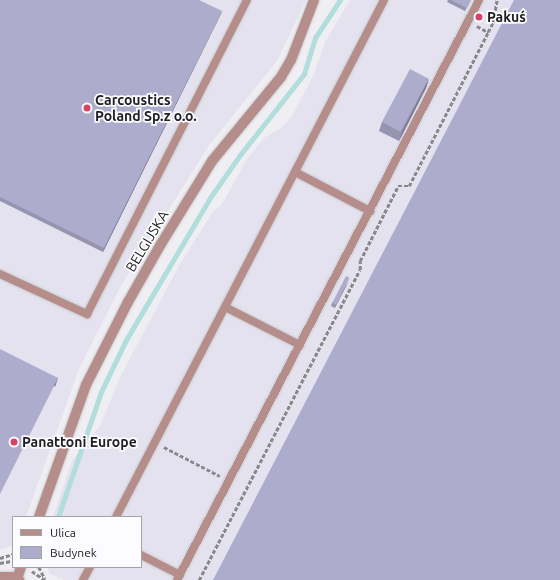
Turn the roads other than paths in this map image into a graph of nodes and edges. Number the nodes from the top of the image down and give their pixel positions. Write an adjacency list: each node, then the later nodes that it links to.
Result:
1 (247, 0): 7 (lane)
2 (314, 0): 10 (street, BELGIJSKA)
3 (384, 0): 5 (lane)
4 (479, 0): 6 (lane)
5 (295, 172): 6 (lane); 8 (lane)
6 (370, 212): 9 (lane)
7 (0, 274)
8 (225, 307): 9 (lane); 11 (lane)
9 (300, 344): 16 (lane)
10 (39, 516)
11 (117, 516)
12 (142, 556): 16 (lane)
13 (21, 568): 17 (street)
14 (89, 568): 18 (lane)
15 (0, 577): 17 (street)
16 (179, 578)
17 (18, 580)
18 (83, 580)

